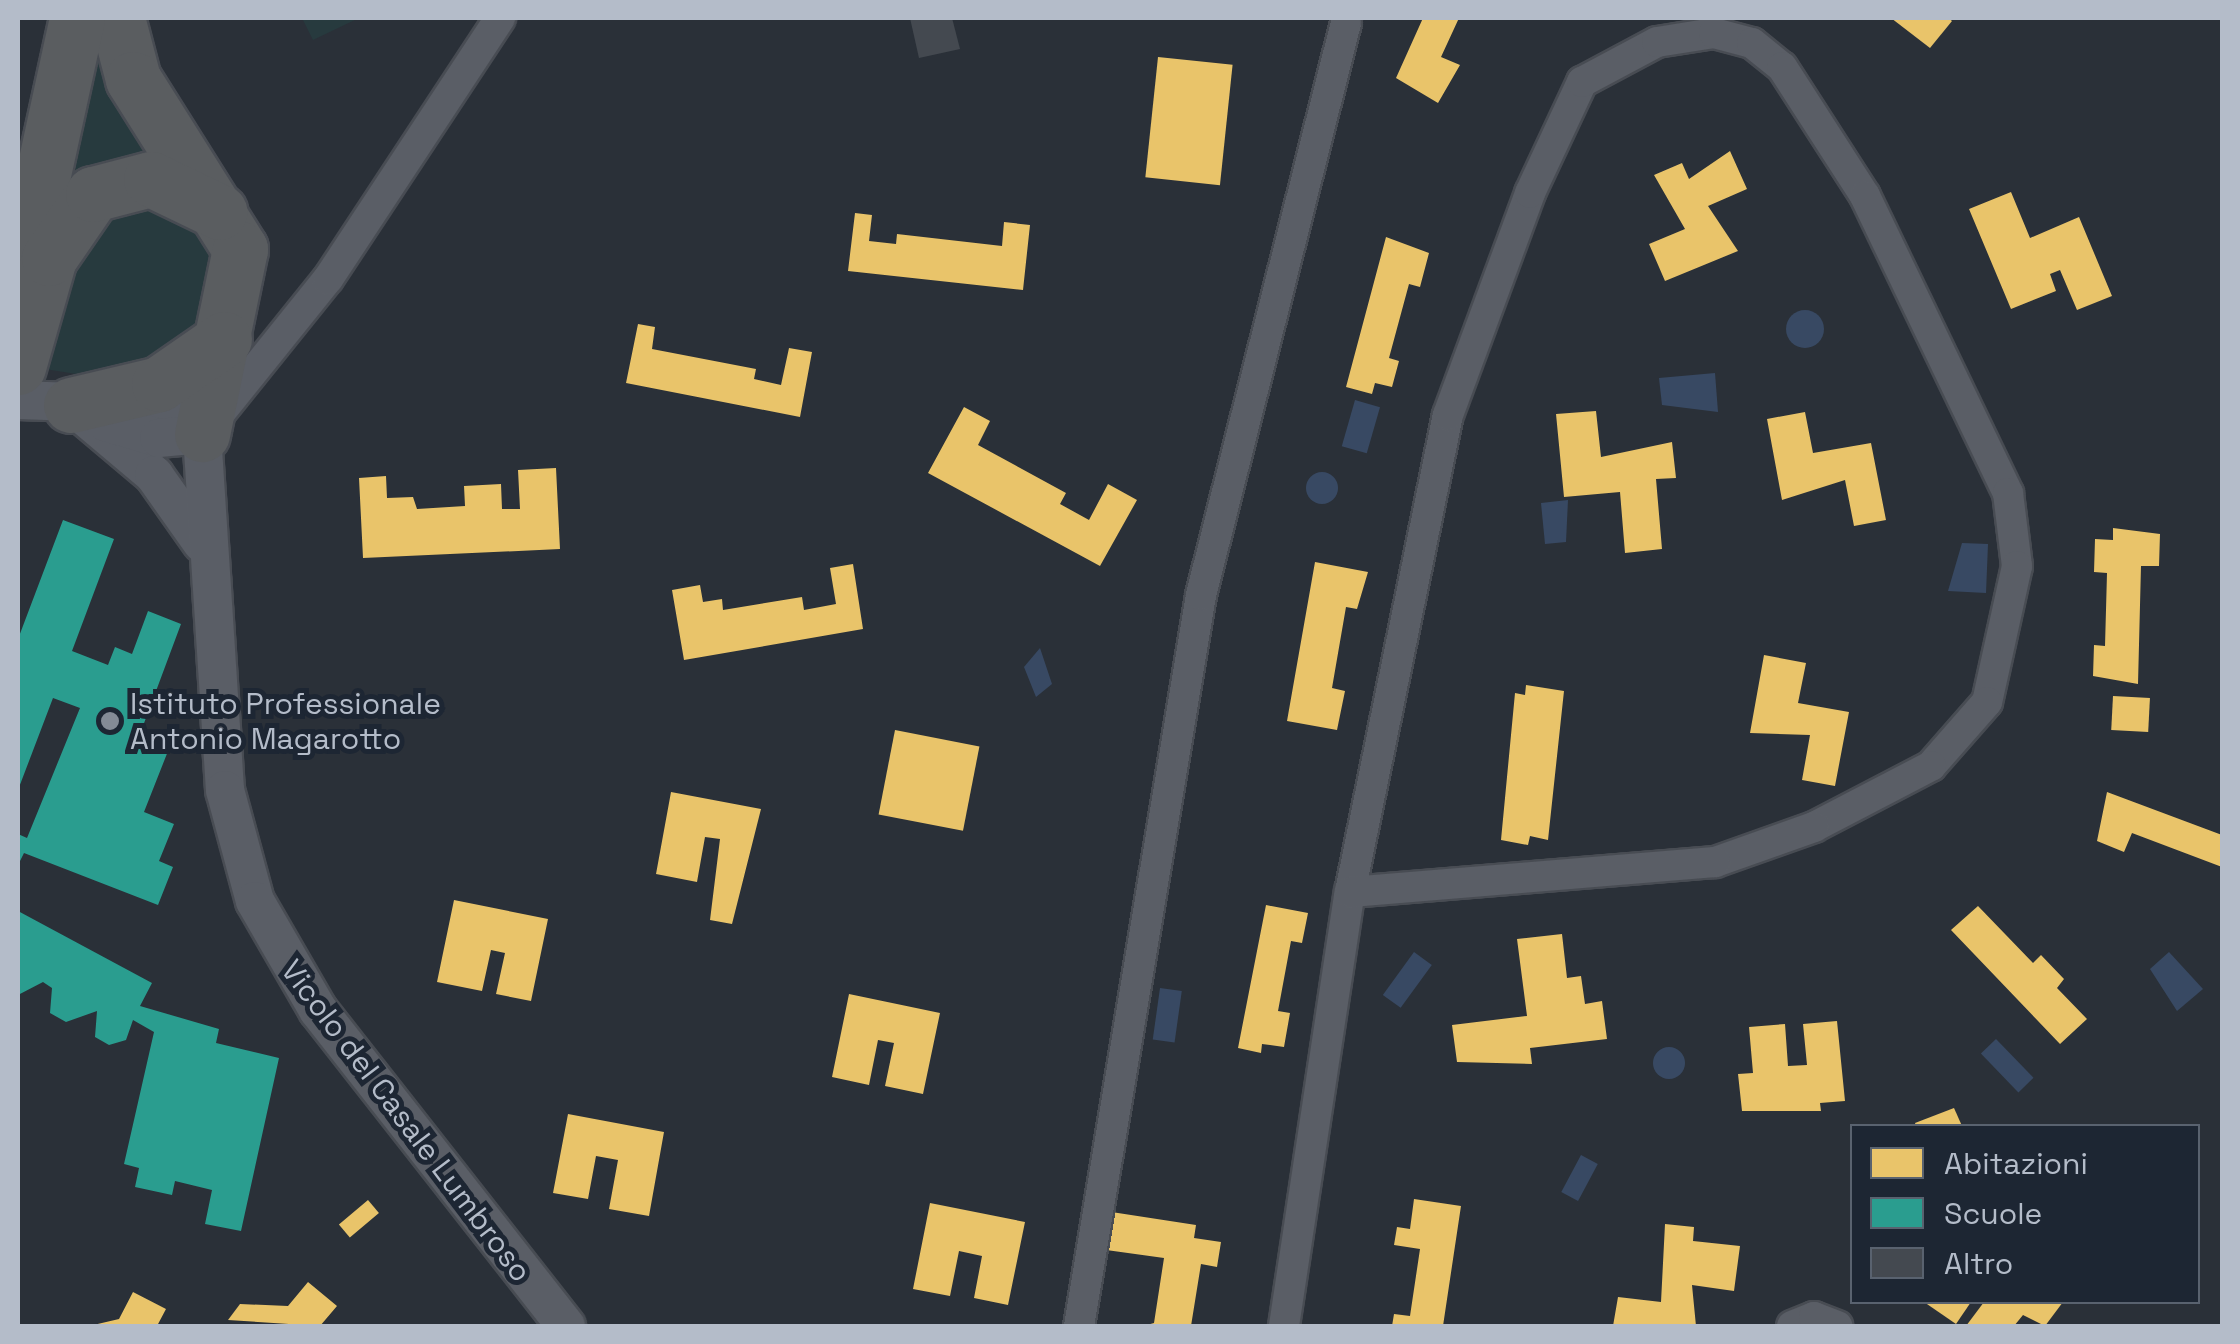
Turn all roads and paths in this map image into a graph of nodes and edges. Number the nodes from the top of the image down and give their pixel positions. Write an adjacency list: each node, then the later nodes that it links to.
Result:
1 (77, 18): 6 (highway)
2 (116, 18): 5 (highway)
3 (500, 18): 9 (street)
4 (1346, 23): 13 (street)
5 (231, 225): 7 (highway); 8 (highway)
6 (18, 288)
7 (224, 339): 8 (highway); 9 (highway)
8 (35, 394): 9 (street); 10 (street)
9 (202, 434): 10 (street, Vicolo del Casale Lumbroso)
10 (208, 553): 12 (street, Vicolo del Casale Lumbroso)
11 (1350, 892): 11 (street); 14 (street)
12 (566, 1326)
13 (1078, 1326)
14 (1284, 1326)
15 (1792, 1326): 16 (street)
16 (1837, 1326)

